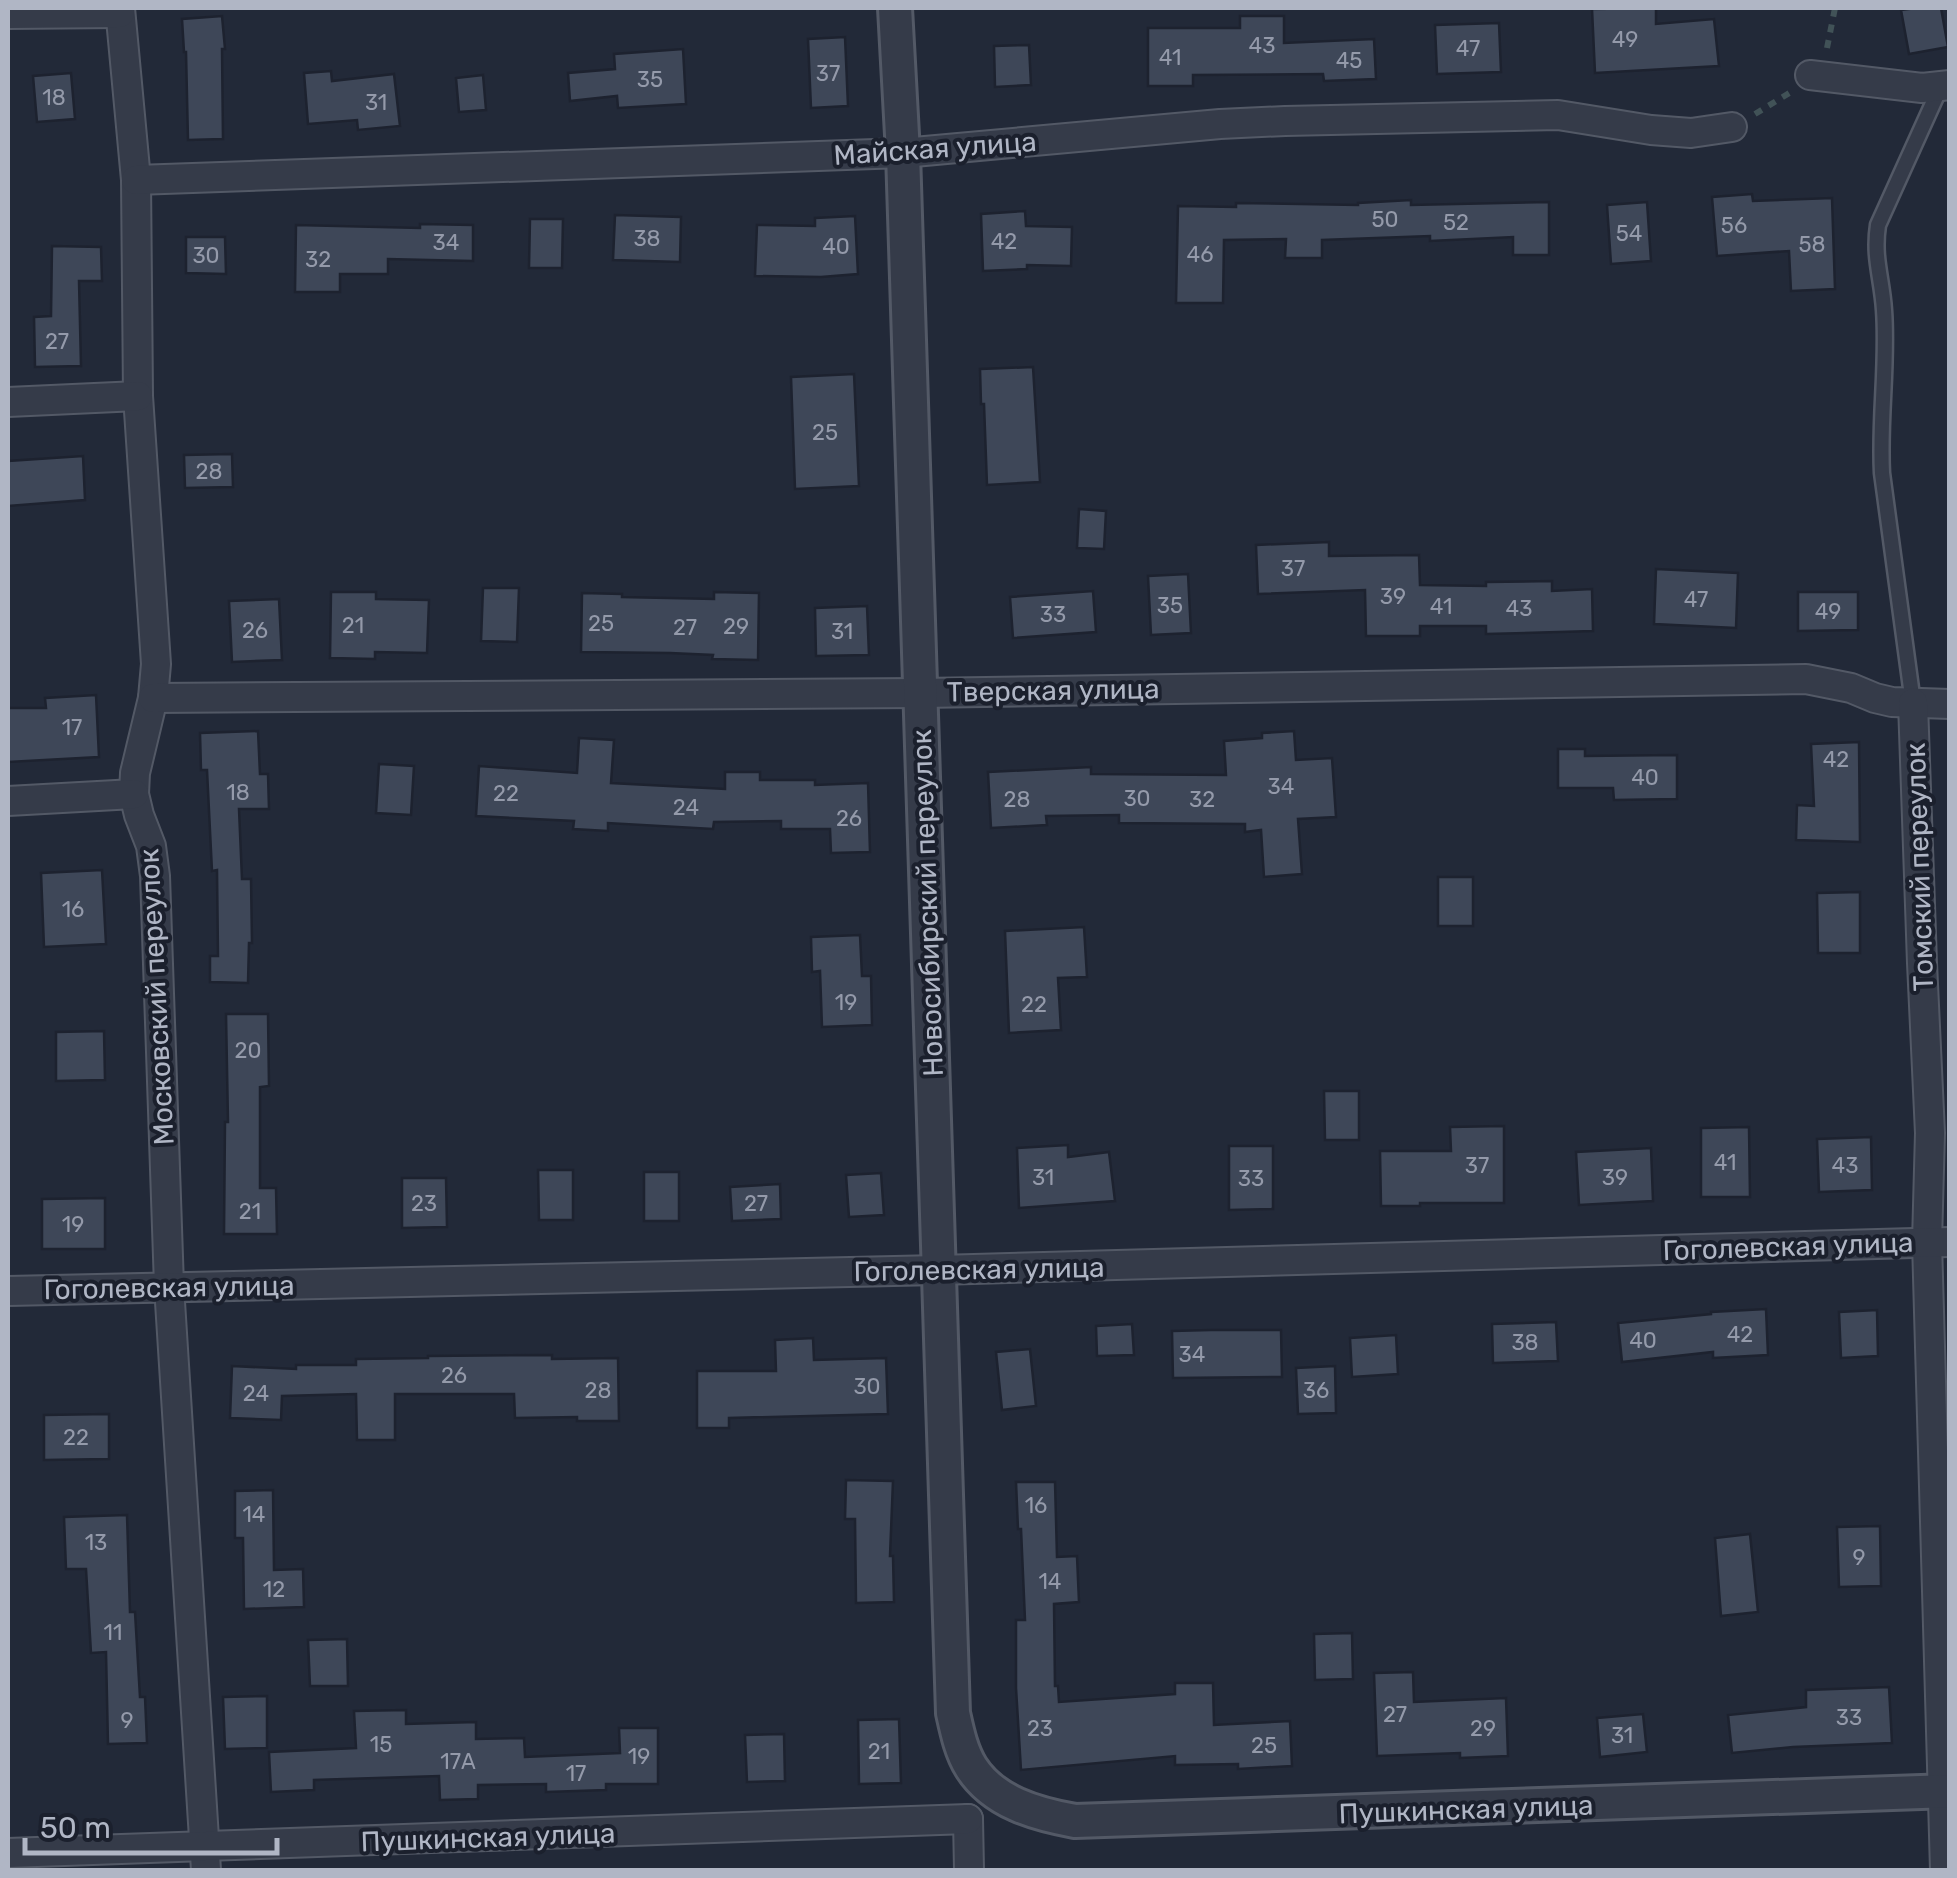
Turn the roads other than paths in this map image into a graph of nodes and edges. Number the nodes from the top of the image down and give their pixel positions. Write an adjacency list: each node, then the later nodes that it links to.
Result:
1 (894, 8): 7 (street, Новосибирский переулок)
2 (120, 10): 3 (street); 8 (street, Московский переулок)
3 (8, 14)
4 (1810, 75): 5 (street)
5 (1945, 86): 13 (lane)
6 (1732, 127): 7 (street, Майская улица)
7 (902, 153): 8 (street, Майская улица); 11 (street, Новосибирский переулок)
8 (136, 180): 9 (street, Московский переулок)
9 (138, 396): 10 (street); 12 (street, Московский переулок)
10 (8, 402)
11 (920, 693): 12 (street, Тверская улица); 13 (street, Тверская улица); 18 (street, Новосибирский переулок)
12 (152, 698): 15 (street, Московский переулок)
13 (1913, 703): 14 (street, Тверская улица); 17 (street, Томский переулок)
14 (1950, 704)
15 (134, 794): 16 (street); 19 (street, Московский переулок)
16 (8, 801)
17 (1938, 1242): 18 (street, Гоголевская улица); 22 (street, Томский переулок)
18 (938, 1270): 19 (street, Гоголевская улица); 21 (street, Новосибирский переулок)
19 (169, 1286): 20 (street, Гоголевская улица); 25 (street, Московский переулок)
20 (8, 1292)
21 (990, 1788): 22 (street, Пушкинская улица); 23 (street)
22 (1947, 1791): 27 (street, Томский переулок)
23 (968, 1820): 25 (street, Пушкинская улица); 26 (street)
24 (8, 1853): 25 (street, Пушкинская улица)
25 (206, 1859)
26 (969, 1870)
27 (1945, 1870)

